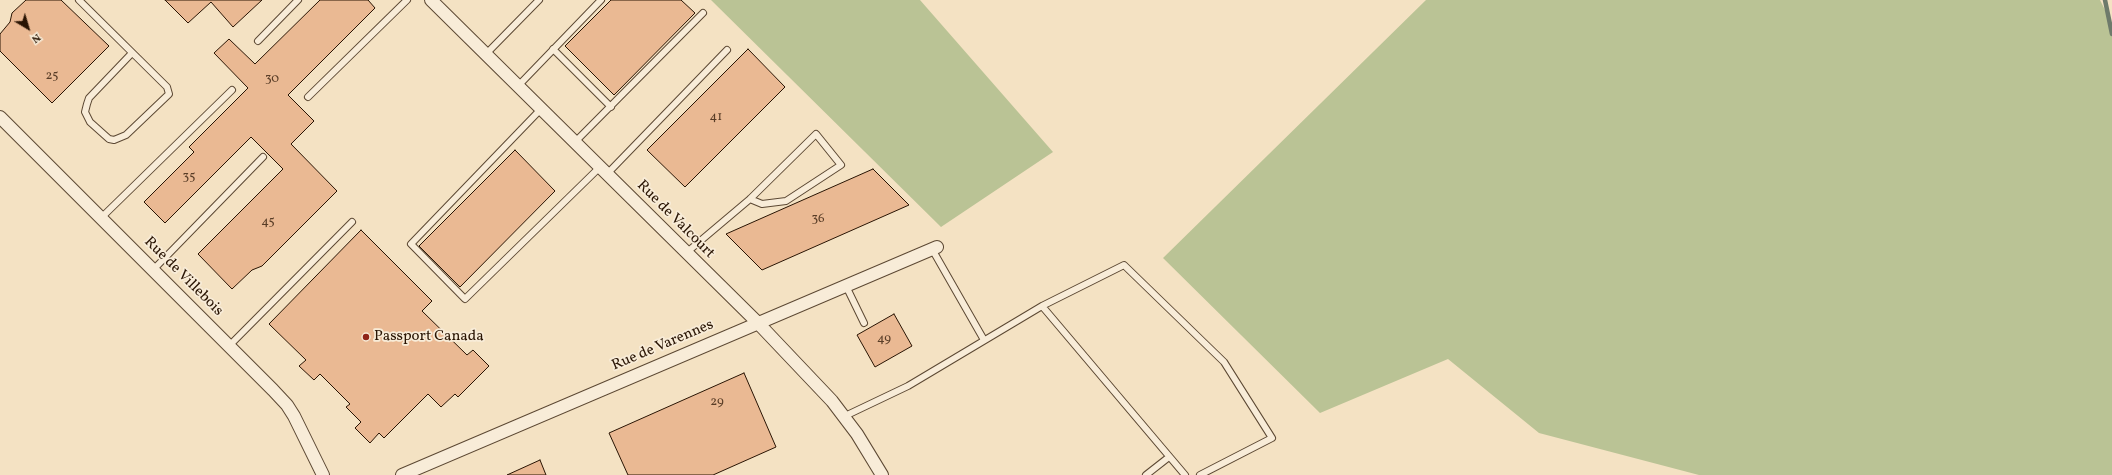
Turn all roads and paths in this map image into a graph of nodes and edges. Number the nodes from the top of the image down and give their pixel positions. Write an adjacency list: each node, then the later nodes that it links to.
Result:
1 (79, 0): 11 (lane)
2 (298, 0): 8 (lane)
3 (407, 0): 15 (lane)
4 (539, 0): 12 (lane)
5 (601, 0): 9 (lane)
6 (434, 1): 12 (street, Rue de Valcourt)
7 (702, 14): 16 (lane)
8 (258, 41)
9 (553, 50): 13 (lane); 16 (lane)
10 (727, 50): 21 (lane)
11 (132, 53): 11 (lane)
12 (486, 54): 13 (street, Rue de Valcourt)
13 (518, 86): 17 (street, Rue de Valcourt)
14 (232, 90): 23 (lane)
15 (308, 97)
16 (611, 107): 19 (lane)
17 (542, 109): 19 (street, Rue de Valcourt); 21 (lane)
18 (0, 116): 23 (street, Rue de Villebois)
19 (574, 142): 21 (street, Rue de Valcourt)
20 (263, 157): 27 (lane)
21 (603, 170): 26 (street, Rue de Valcourt)
22 (750, 199): 22 (lane); 26 (lane)
23 (101, 218): 27 (street, Rue de Villebois)
24 (352, 222): 33 (lane)
25 (935, 248): 28 (street, Rue de Varennes); 32 (lane)
26 (686, 253): 30 (street, Rue de Valcourt)
27 (153, 270): 33 (street, Rue de Villebois)
28 (846, 286): 30 (street, Rue de Varennes); 31 (lane)
29 (1042, 306): 32 (lane); 35 (lane); 41 (lane)
30 (758, 323): 34 (street, Rue de Valcourt); 37 (street, Rue de Varennes)
31 (864, 323)
32 (984, 340): 34 (lane)
33 (229, 346): 36 (street, Rue de Villebois)
34 (845, 416): 38 (street, Rue de Valcourt)
35 (1169, 456): 39 (lane); 40 (lane)
36 (324, 475)
37 (402, 475)
38 (882, 475)
39 (1146, 475)
40 (1185, 475)
41 (1200, 475)

